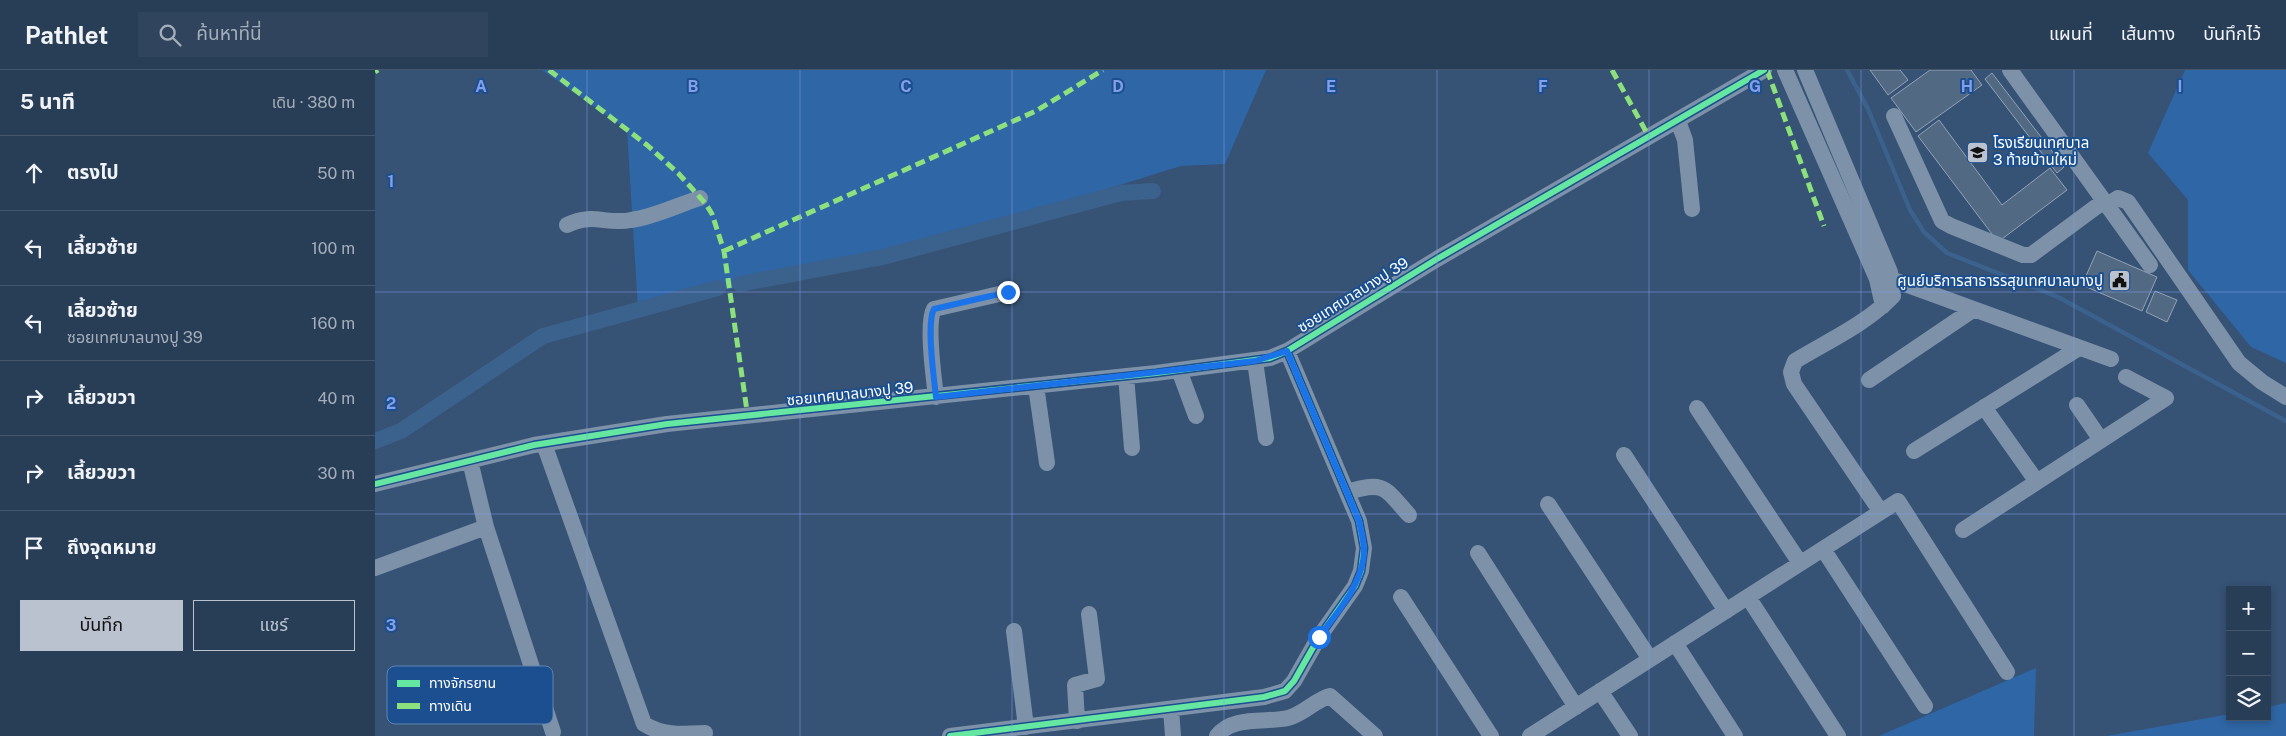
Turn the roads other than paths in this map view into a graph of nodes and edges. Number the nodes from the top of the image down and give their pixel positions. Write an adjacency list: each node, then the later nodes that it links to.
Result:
1 (1764, 70): 6 (street, ซอยเทศบาลบางปู 39)
2 (1785, 70): 14 (street)
3 (1805, 70): 12 (street)
4 (2010, 70): 8 (street)
5 (1894, 116): 8 (street)
6 (1677, 121): 9 (street); 17 (street, ซอยเทศบาลบางปู 39)
7 (700, 198): 10 (street)
8 (2105, 203): 11 (street); 26 (street)
9 (1692, 209)
10 (567, 225)
11 (2150, 265)
12 (1891, 279): 14 (street); 15 (street)
13 (1008, 292): 25 (street)
14 (1883, 306): 43 (street)
15 (1974, 310): 16 (street); 23 (street)
16 (2079, 348): 18 (street); 28 (street)
17 (1287, 351): 19 (street, ซอยเทศบาลบางปู 39); 41 (street)
18 (2111, 359)
19 (1255, 361): 20 (street, ซอยเทศบาลบางปู 39); 31 (street)
20 (1179, 370): 21 (street, ซอยเทศบาลบางปู 39); 30 (street)
21 (1126, 376): 24 (street, ซอยเทศบาลบางปู 39); 34 (street)
22 (2126, 377): 32 (street)
23 (1869, 380)
24 (1036, 386): 25 (street, ซอยเทศบาลบางปู 39); 38 (street)
25 (936, 397): 33 (street, ซอยเทศบาลบางปู 39)
26 (2286, 397)
27 (2077, 405): 32 (street)
28 (1984, 407): 35 (street); 39 (street)
29 (1697, 408): 49 (street)
30 (1196, 416)
31 (1265, 438)
32 (2101, 440): 39 (street)
33 (544, 444): 37 (street, ซอยเทศบาลบางปู 39); 69 (street)
34 (1133, 448)
35 (1914, 451)
36 (1624, 455): 53 (street)
37 (470, 461): 40 (street, ซอยเทศบาลบางปู 39); 45 (street)
38 (1047, 464)
39 (2037, 482): 46 (street)
40 (375, 484)
41 (1347, 492): 44 (street); 63 (street)
42 (1548, 504): 57 (street)
43 (1881, 512): 47 (street); 59 (street)
44 (1409, 515)
45 (486, 527): 50 (street); 58 (street)
46 (1963, 530)
47 (1823, 549): 49 (street); 61 (street)
48 (1478, 553): 62 (street)
49 (1800, 563): 52 (street)
50 (375, 568)
51 (1401, 597): 74 (street)
52 (1748, 597): 53 (street); 78 (street)
53 (1726, 611): 56 (street)
54 (1089, 614): 64 (street)
55 (1014, 631): 66 (street)
56 (1675, 643): 57 (street); 77 (street)
57 (1650, 659): 60 (street)
58 (531, 666)
59 (2007, 672)
60 (1601, 691): 62 (street); 76 (street)
61 (1925, 706)
62 (1576, 707): 75 (street)
63 (1171, 709): 64 (street); 71 (street)
64 (1077, 721): 67 (street)
65 (550, 724): 68 (street)
66 (1026, 727): 67 (street); 70 (street)
67 (1059, 730)
68 (553, 732)
69 (705, 733)
70 (950, 736)
71 (1173, 736)
72 (1217, 736): 73 (street)
73 (1375, 736)
74 (1491, 736)
75 (1530, 736)
76 (1630, 736)
77 (1735, 736)
78 (1838, 736)

